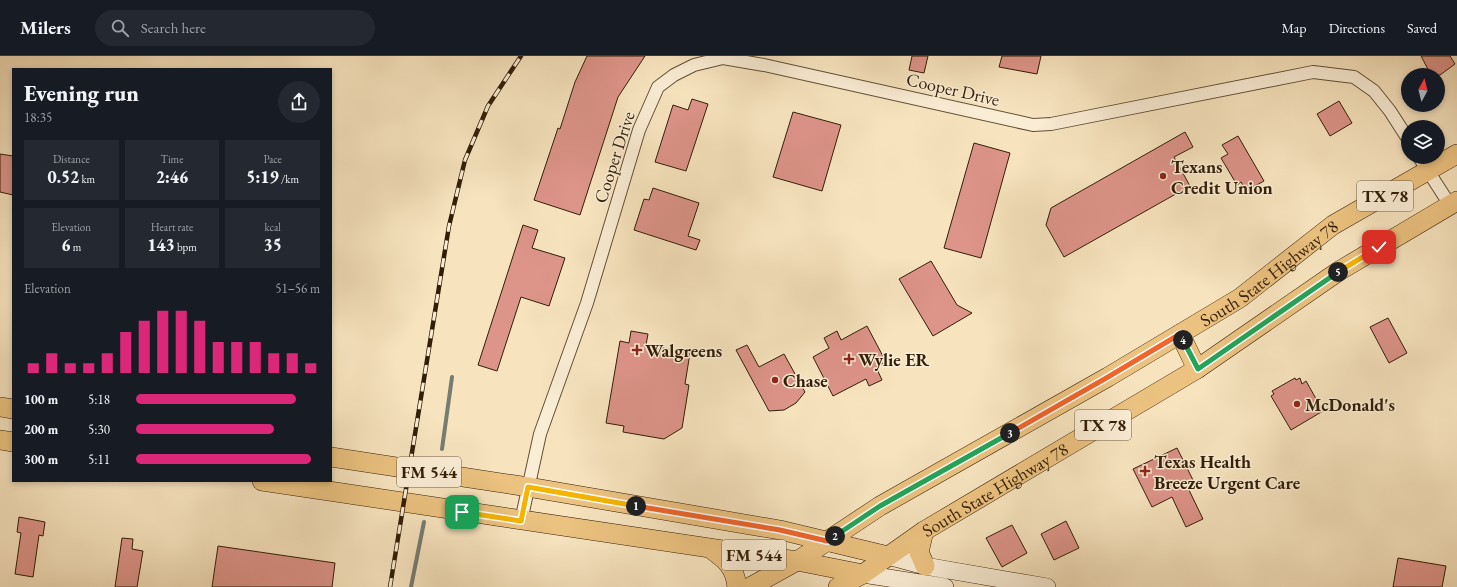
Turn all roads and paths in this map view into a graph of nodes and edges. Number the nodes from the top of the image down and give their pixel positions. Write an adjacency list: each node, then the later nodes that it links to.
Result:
1 (1401, 128): 14 (street, Cooper Drive)
2 (1457, 154): 3 (main road, South State Highway 78 / TX 78)
3 (1445, 158)
4 (1423, 164): 5 (street); 6 (main road, South State Highway 78 / TX 78)
5 (1454, 203): 7 (main road, South State Highway 78 / TX 78)
6 (1180, 334): 7 (main road); 17 (main road, South State Highway 78 / TX 78)
7 (1198, 369): 16 (main road, South State Highway 78 / TX 78)
8 (0, 407): 9 (main road)
9 (12, 409)
10 (0, 440): 11 (main road)
11 (12, 442)
12 (332, 457): 14 (main road, FM 544 / FM 544)
13 (268, 482): 15 (main road, FM 544 / FM 544)
14 (528, 487): 15 (street, Cooper Drive); 17 (main road, FM 544 / FM 544)
15 (521, 521): 18 (main road, FM 544 / FM 544)
16 (924, 531): 19 (main road, South State Highway 78 / TX 78); 21 (main road)
17 (827, 541): 19 (main road, FM 544 / FM 544); 20 (main road, South State Highway 78 / TX 78)
18 (710, 548): 20 (main road, FM 544 / FM 544); 23 (main road)
19 (888, 556): 21 (main road); 22 (main road, South State Highway 78 / TX 78)
20 (797, 561): 22 (main road, FM 544 / FM 544); 24 (main road, South State Highway 78 / TX 78)
21 (925, 566): 27 (main road)
22 (863, 574): 25 (main road, South State Highway 78 / TX 78); 26 (main road)
23 (737, 587)
24 (750, 587)
25 (838, 587)
26 (945, 587)
27 (1047, 587)

